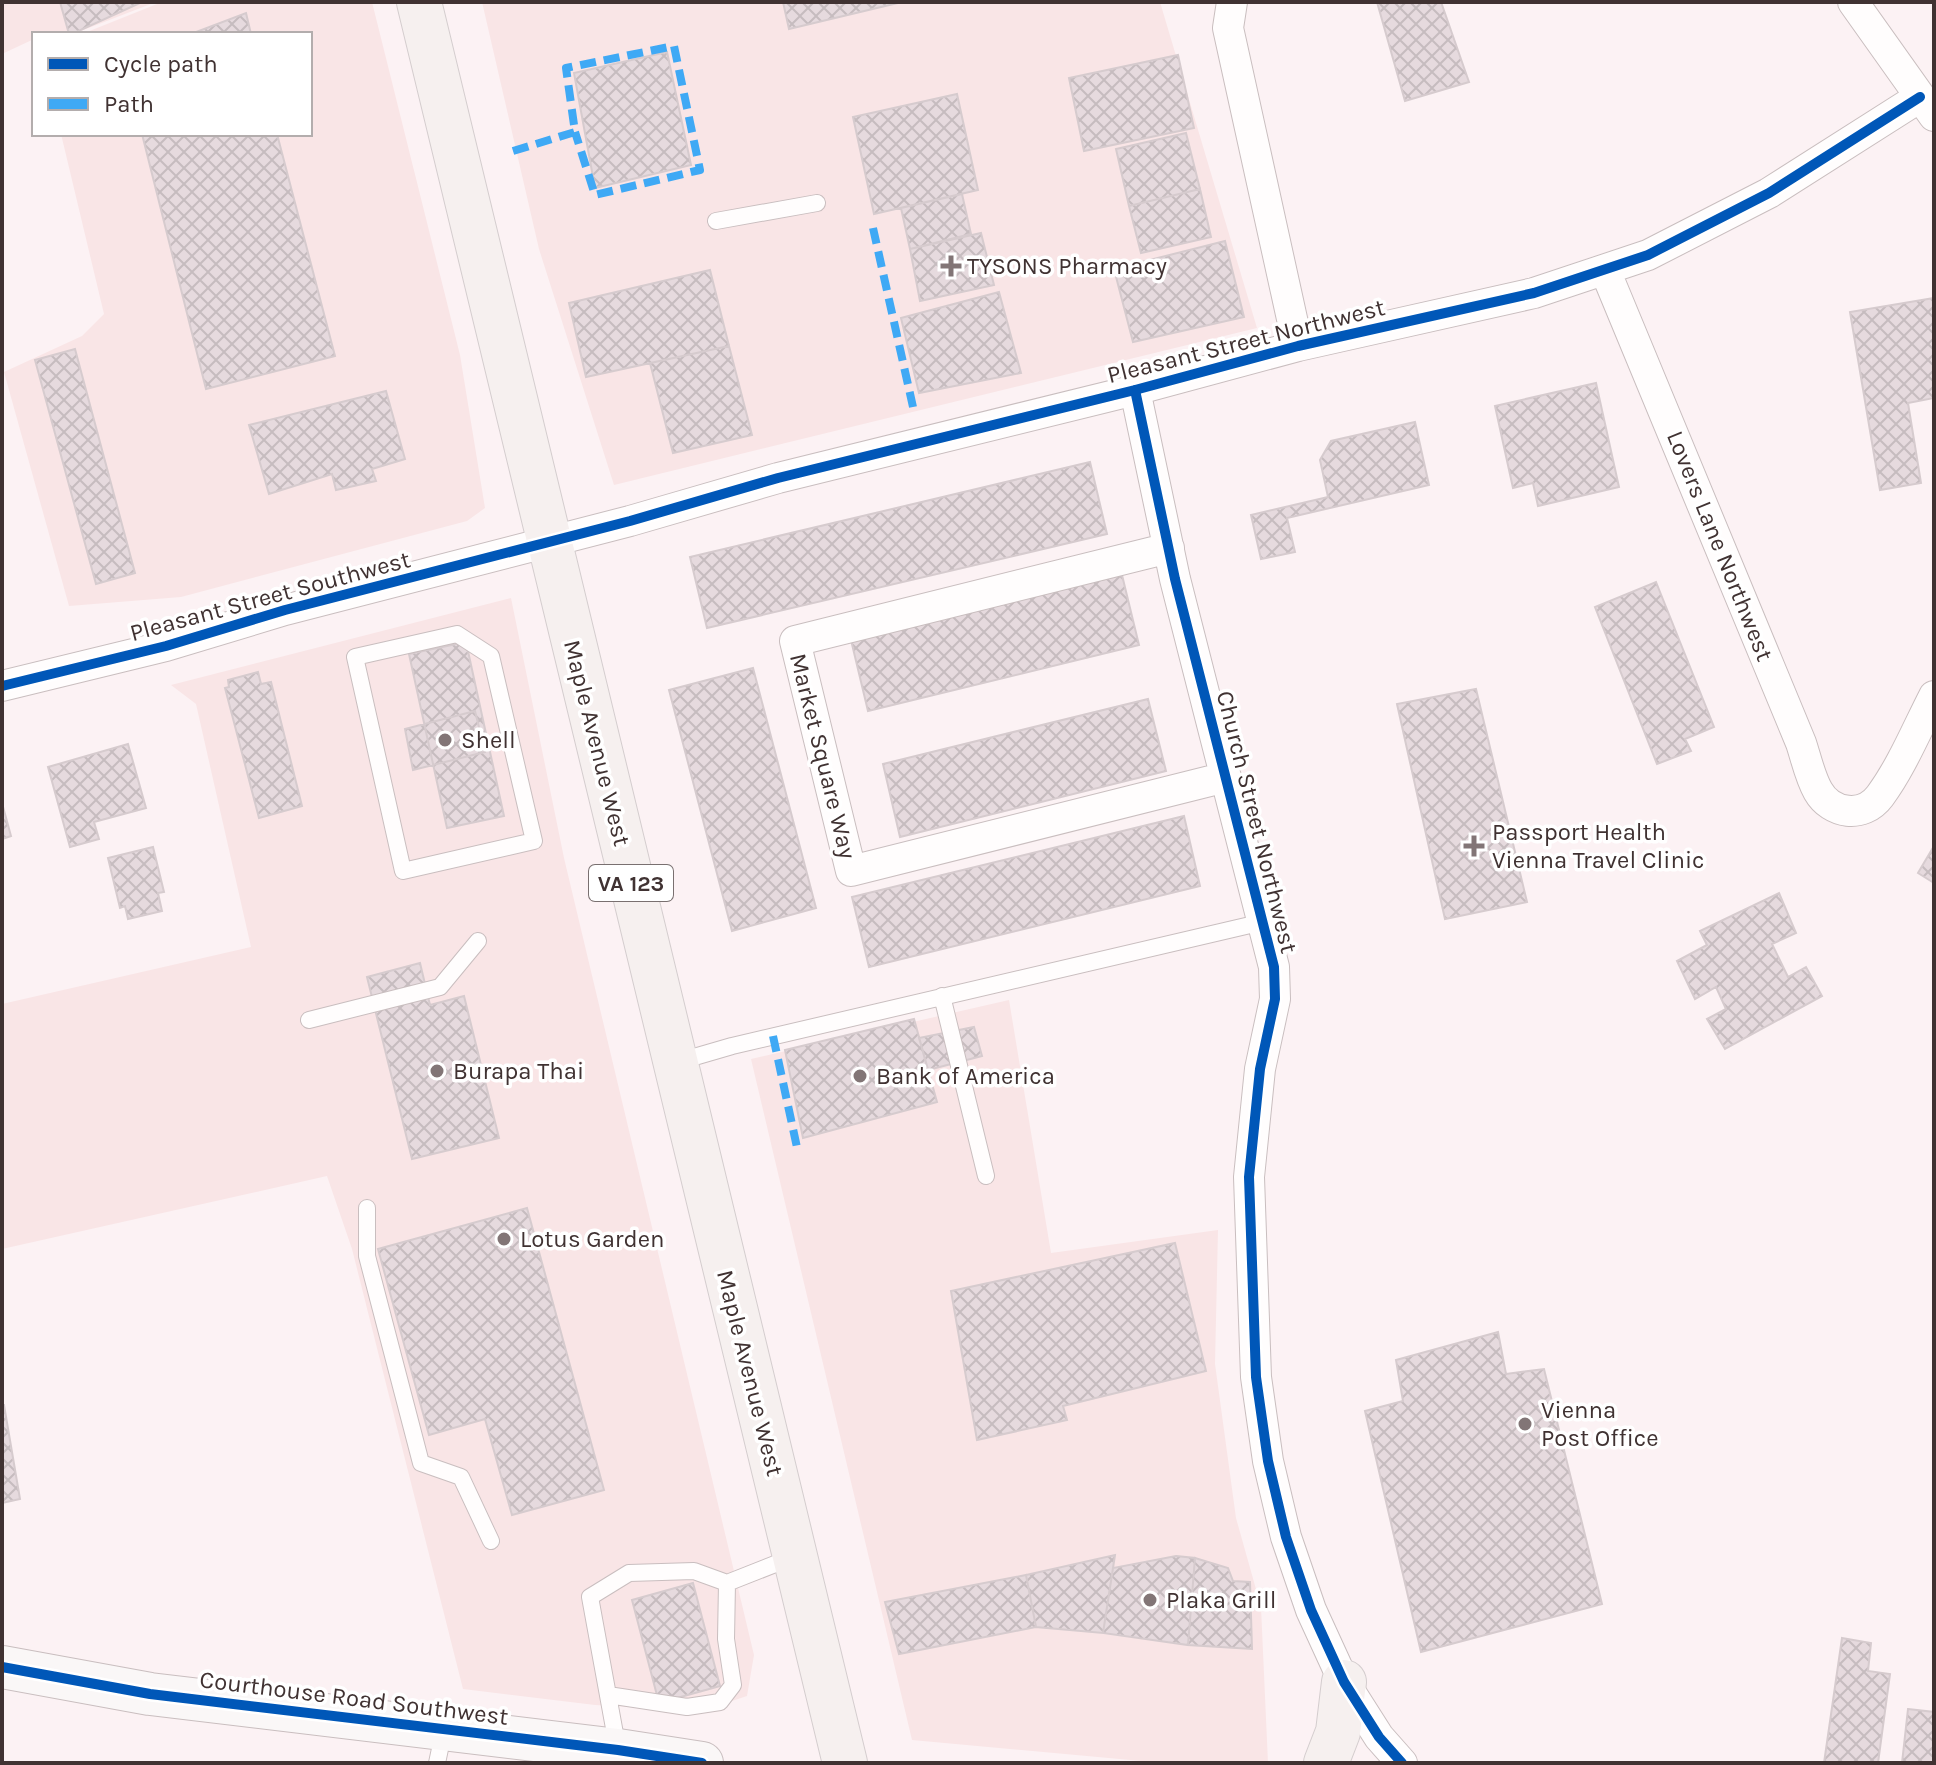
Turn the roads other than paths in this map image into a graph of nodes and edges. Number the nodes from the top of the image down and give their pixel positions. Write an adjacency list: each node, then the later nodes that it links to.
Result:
1 (419, 2): 10 (main road, Maple Avenue West / VA 123)
2 (1232, 2): 8 (street)
3 (1853, 2): 4 (street)
4 (1927, 107): 7 (street, Pleasant Street Northwest)
5 (817, 203): 6 (lane)
6 (716, 221)
7 (1605, 270): 8 (street, Pleasant Street Northwest); 14 (street, Lovers Lane Northwest)
8 (1298, 346): 9 (street, Pleasant Street Northwest)
9 (1135, 390): 10 (street, Pleasant Street Northwest); 11 (street, Church Street Northwest)
10 (548, 542): 13 (street, Pleasant Street Southwest); 20 (main road, Maple Avenue West / VA 123)
11 (1169, 548): 15 (street, Church Street Northwest); 15 (street, Market Square Way)
12 (491, 656): 12 (lane)
13 (2, 686)
14 (1934, 696)
15 (1226, 777): 16 (street, Church Street Northwest)
16 (1263, 922): 18 (lane); 27 (street, Church Street Northwest)
17 (478, 941): 19 (lane)
18 (942, 996): 20 (lane); 21 (lane)
19 (309, 1020)
20 (675, 1063): 24 (main road, Maple Avenue West / VA 123)
21 (986, 1176)
22 (367, 1208): 23 (lane)
23 (491, 1541)
24 (795, 1557): 25 (lane); 32 (main road, Maple Avenue West / VA 123)
25 (727, 1583): 28 (lane); 28 (lane)
26 (2, 1667): 29 (street, Courthouse Road Southwest)
27 (1344, 1682): 33 (main road); 34 (street, Church Street Northwest)
28 (608, 1695): 30 (lane)
29 (440, 1747): 30 (street, Courthouse Road Southwest)
30 (641, 1756): 31 (street, Courthouse Road Southwest)
31 (702, 1763)
32 (845, 1763)
33 (1326, 1763)
34 (1402, 1763)

